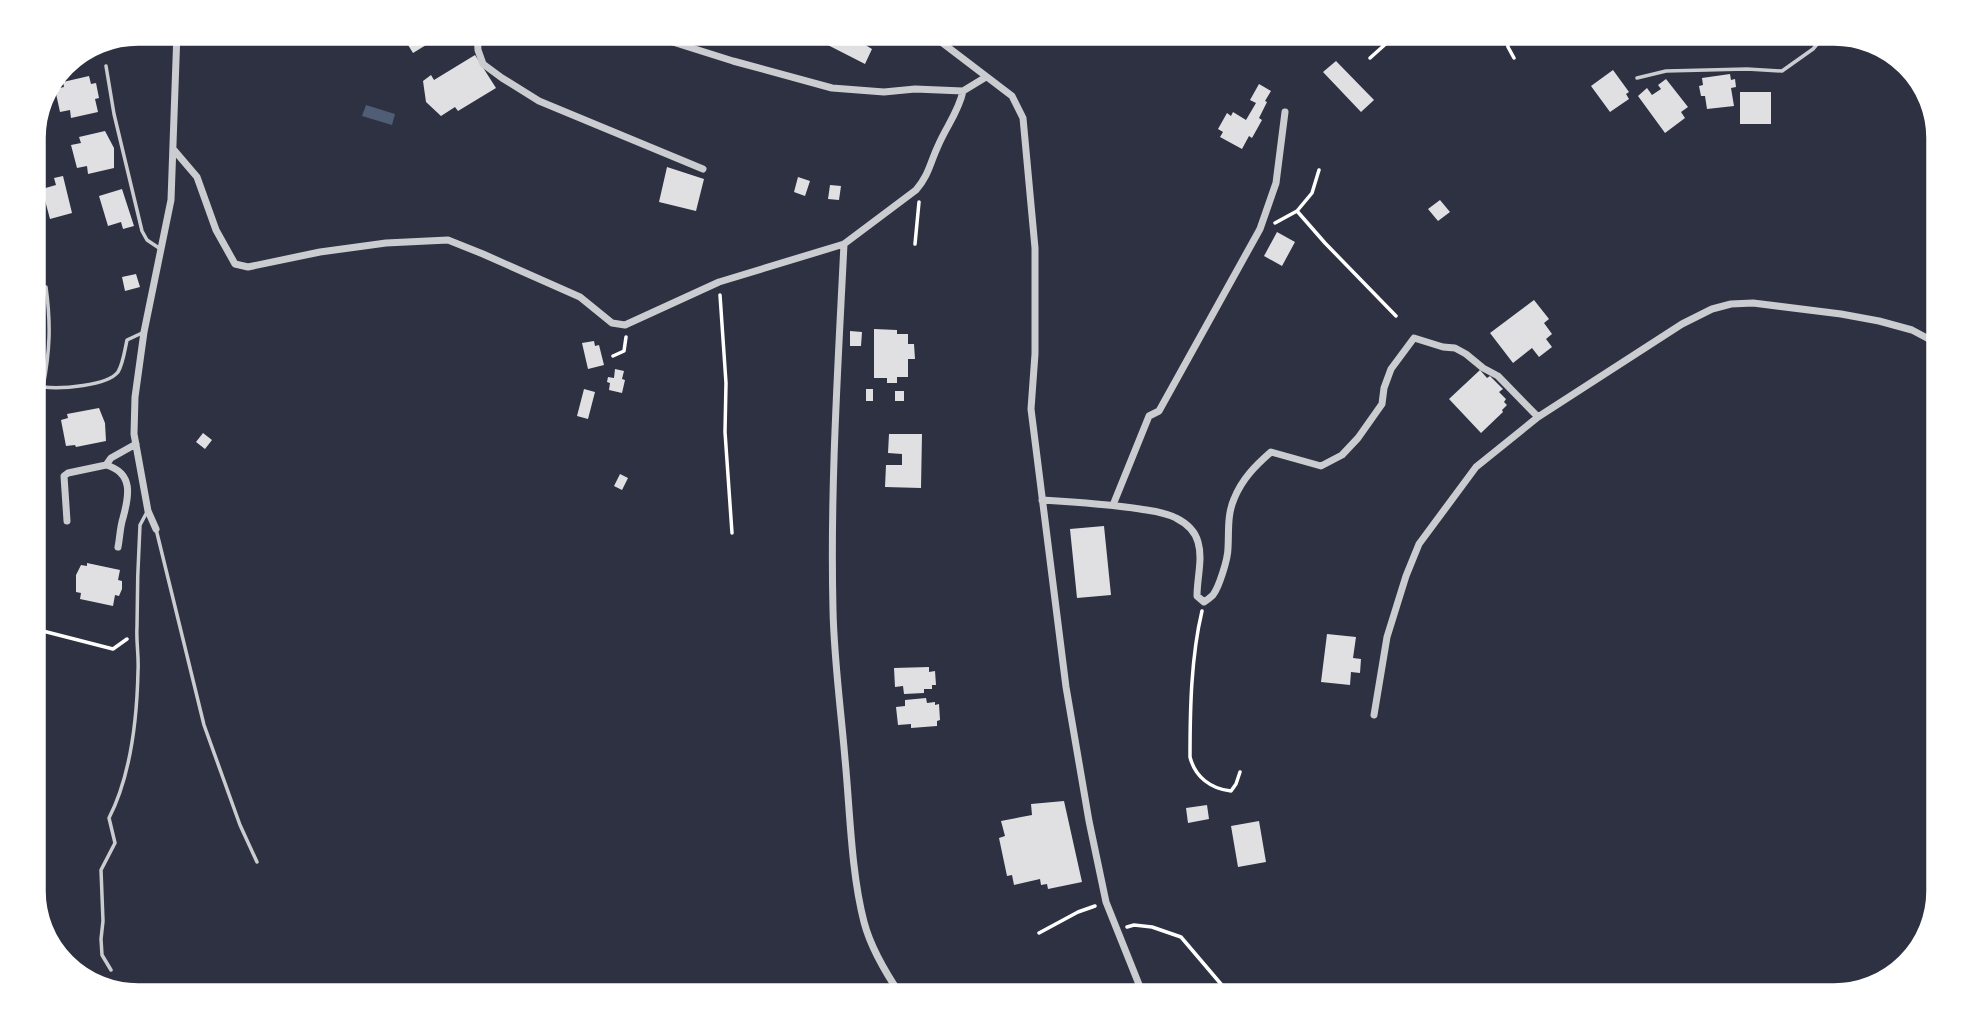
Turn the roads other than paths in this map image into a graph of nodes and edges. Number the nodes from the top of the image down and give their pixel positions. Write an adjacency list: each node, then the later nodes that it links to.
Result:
1 (177, 44): 11 (street)
2 (478, 44): 12 (street)
3 (679, 44): 9 (street)
4 (944, 44): 7 (street)
5 (1817, 44): 8 (lane)
6 (106, 66): 14 (lane)
7 (986, 77): 9 (street); 23 (street)
8 (1637, 78)
9 (963, 91): 13 (street)
10 (1285, 111): 24 (street)
11 (174, 150): 13 (street); 14 (street)
12 (704, 169)
13 (844, 244): 32 (street)
14 (161, 249): 16 (street)
15 (46, 287): 18 (lane)
16 (144, 332): 19 (lane); 21 (street)
17 (1928, 339): 20 (street)
18 (44, 382)
19 (44, 387)
20 (1538, 417): 24 (street); 29 (street)
21 (136, 444): 22 (street); 25 (street)
22 (106, 465): 26 (street); 28 (street)
23 (1042, 500): 24 (street); 33 (street)
24 (1113, 505)
25 (148, 511): 27 (street); 31 (lane)
26 (67, 521)
27 (156, 529): 30 (lane)
28 (118, 547)
29 (1374, 715)
30 (257, 862)
31 (111, 970)
32 (893, 985)
33 (1139, 985)

